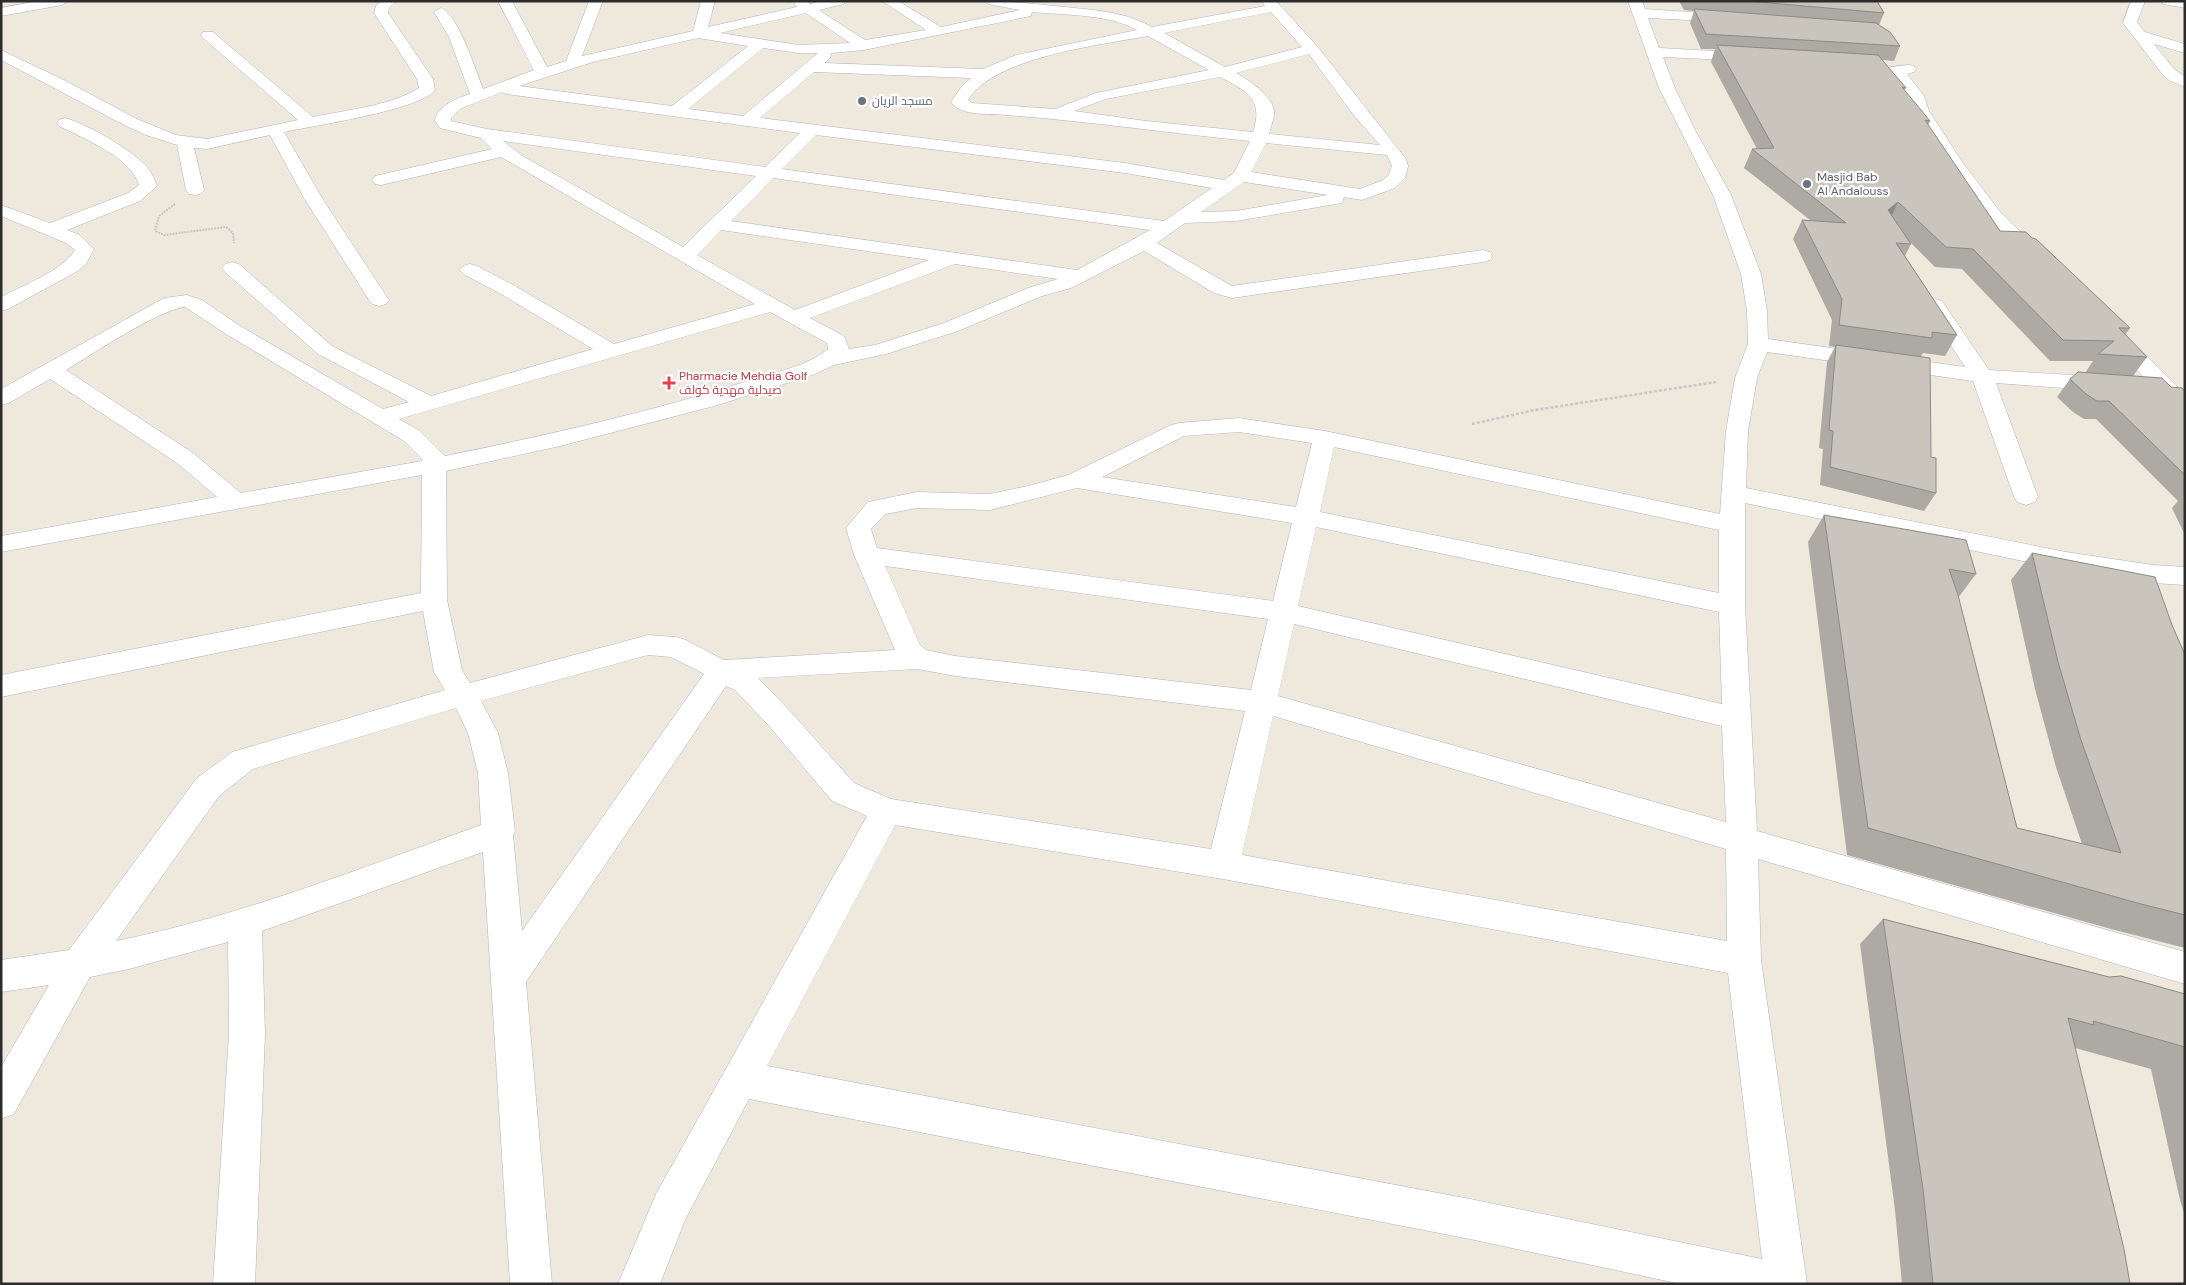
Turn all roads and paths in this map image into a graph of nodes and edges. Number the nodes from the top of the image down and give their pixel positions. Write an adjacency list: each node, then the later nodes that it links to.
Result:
1 (62, 1): 17 (street)
2 (390, 1): 48 (street)
3 (505, 1): 37 (street)
4 (596, 1): 33 (street)
5 (708, 1): 22 (street)
6 (839, 1): 13 (street)
7 (888, 1): 20 (street)
8 (993, 1): 16 (street)
9 (1079, 1): 16 (street)
10 (2138, 1): 24 (street)
11 (2168, 1): 12 (street)
12 (2185, 4)
13 (803, 5): 22 (street); 26 (street)
14 (1271, 5): 21 (street); 27 (street)
15 (1637, 7): 19 (street); 30 (street)
16 (1046, 9): 20 (street); 21 (street)
17 (1, 12)
18 (442, 12): 42 (street)
19 (1745, 20)
20 (939, 32): 26 (street)
21 (1154, 32): 36 (street); 38 (street)
22 (699, 34): 25 (street); 33 (street)
23 (208, 35): 48 (street)
24 (2143, 36): 28 (street); 40 (street)
25 (760, 43): 29 (street); 43 (street)
26 (864, 46): 29 (street)
27 (1312, 48): 36 (street); 55 (street)
28 (2185, 49)
29 (832, 50): 34 (street)
30 (1654, 52): 32 (street); 79 (street)
31 (1, 54): 53 (street)
32 (1761, 58)
33 (572, 64): 37 (street)
34 (811, 67): 38 (street); 46 (street)
35 (1884, 67): 71 (street)
36 (1222, 71): 39 (street); 52 (street)
37 (543, 72): 41 (street)
38 (985, 74): 44 (street)
39 (1179, 81): 44 (street); 45 (street)
40 (2185, 83)
41 (499, 88): 42 (street); 43 (street)
42 (478, 95): 51 (street)
43 (676, 111): 46 (street)
44 (1059, 114): 45 (street)
45 (1156, 114): 52 (street)
46 (747, 121): 50 (street)
47 (65, 123): 64 (street)
48 (311, 123): 49 (street)
49 (275, 130): 53 (street); 74 (street)
50 (812, 130): 56 (street); 58 (street)
51 (487, 134): 54 (street); 56 (street)
52 (1258, 138): 55 (street); 58 (street)
53 (185, 143): 59 (street)
54 (504, 151): 57 (street); 66 (street)
55 (1392, 151): 60 (street)
56 (768, 172): 62 (street); 63 (street)
57 (381, 180)
58 (1234, 181): 60 (street); 62 (street)
59 (195, 190): 69 (path)
60 (1362, 195): 62 (street)
61 (5, 214): 64 (street)
62 (1174, 223): 65 (street)
63 (716, 224): 66 (street); 68 (street)
64 (50, 230): 75 (street)
65 (1144, 243): 67 (street); 72 (street)
66 (685, 256): 76 (street)
67 (1482, 256)
68 (953, 258): 72 (street); 77 (street)
69 (232, 268): 87 (street)
70 (470, 270): 80 (street)
71 (2048, 270)
72 (1077, 276): 81 (street)
73 (1923, 287): 83 (street)
74 (379, 300)
75 (1, 305)
76 (772, 305): 77 (street); 80 (street)
77 (793, 317): 81 (street)
78 (2102, 323): 85 (street)
79 (1758, 344): 83 (street); 84 (street)
80 (610, 351): 87 (street)
81 (828, 360): 92 (street)
82 (50, 370): 86 (street); 89 (street); 96 (street)
83 (1982, 376): 85 (street); 95 (street)
84 (1746, 378): 90 (path); 94 (street)
85 (2164, 388): 88 (street)
86 (1, 398)
87 (430, 404): 89 (street)
88 (2185, 407)
89 (380, 417): 92 (street)
90 (1472, 424)
91 (1325, 438): 93 (street); 97 (street); 98 (street)
92 (434, 466): 96 (street); 103 (street)
93 (1076, 480): 97 (street); 100 (street)
94 (1733, 493): 98 (street); 101 (street)
95 (2026, 497)
96 (236, 501): 99 (street)
97 (1306, 516): 105 (street); 106 (street)
98 (1732, 524): 105 (street)
99 (1, 544)
100 (866, 556): 106 (street); 107 (street)
101 (2153, 574): 102 (street); 104 (street)
102 (2185, 576)
103 (434, 600): 109 (street); 110 (street)
104 (2162, 600)
105 (1732, 605): 112 (street)
106 (1284, 612): 111 (street); 112 (street)
107 (918, 659): 108 (street); 111 (street)
108 (722, 670): 110 (street); 113 (street); 122 (street)
109 (1, 686)
110 (464, 696): 114 (street); 119 (street)
111 (1262, 702): 115 (street); 116 (street)
112 (1736, 718): 115 (street)
113 (887, 811): 116 (street); 123 (street)
114 (499, 832): 117 (street); 122 (street)
115 (1742, 840): 118 (street); 120 (street)
116 (1223, 865): 118 (street)
117 (244, 921): 119 (street); 125 (street)
118 (1744, 960): 129 (street)
119 (80, 963): 121 (street); 124 (street)
120 (2185, 968)
121 (1, 976)
122 (509, 978): 126 (street)
123 (742, 1079): 127 (street); 128 (street)
124 (1, 1101)
125 (234, 1284)
126 (531, 1284)
127 (639, 1284)
128 (1780, 1284)
129 (1786, 1284)

